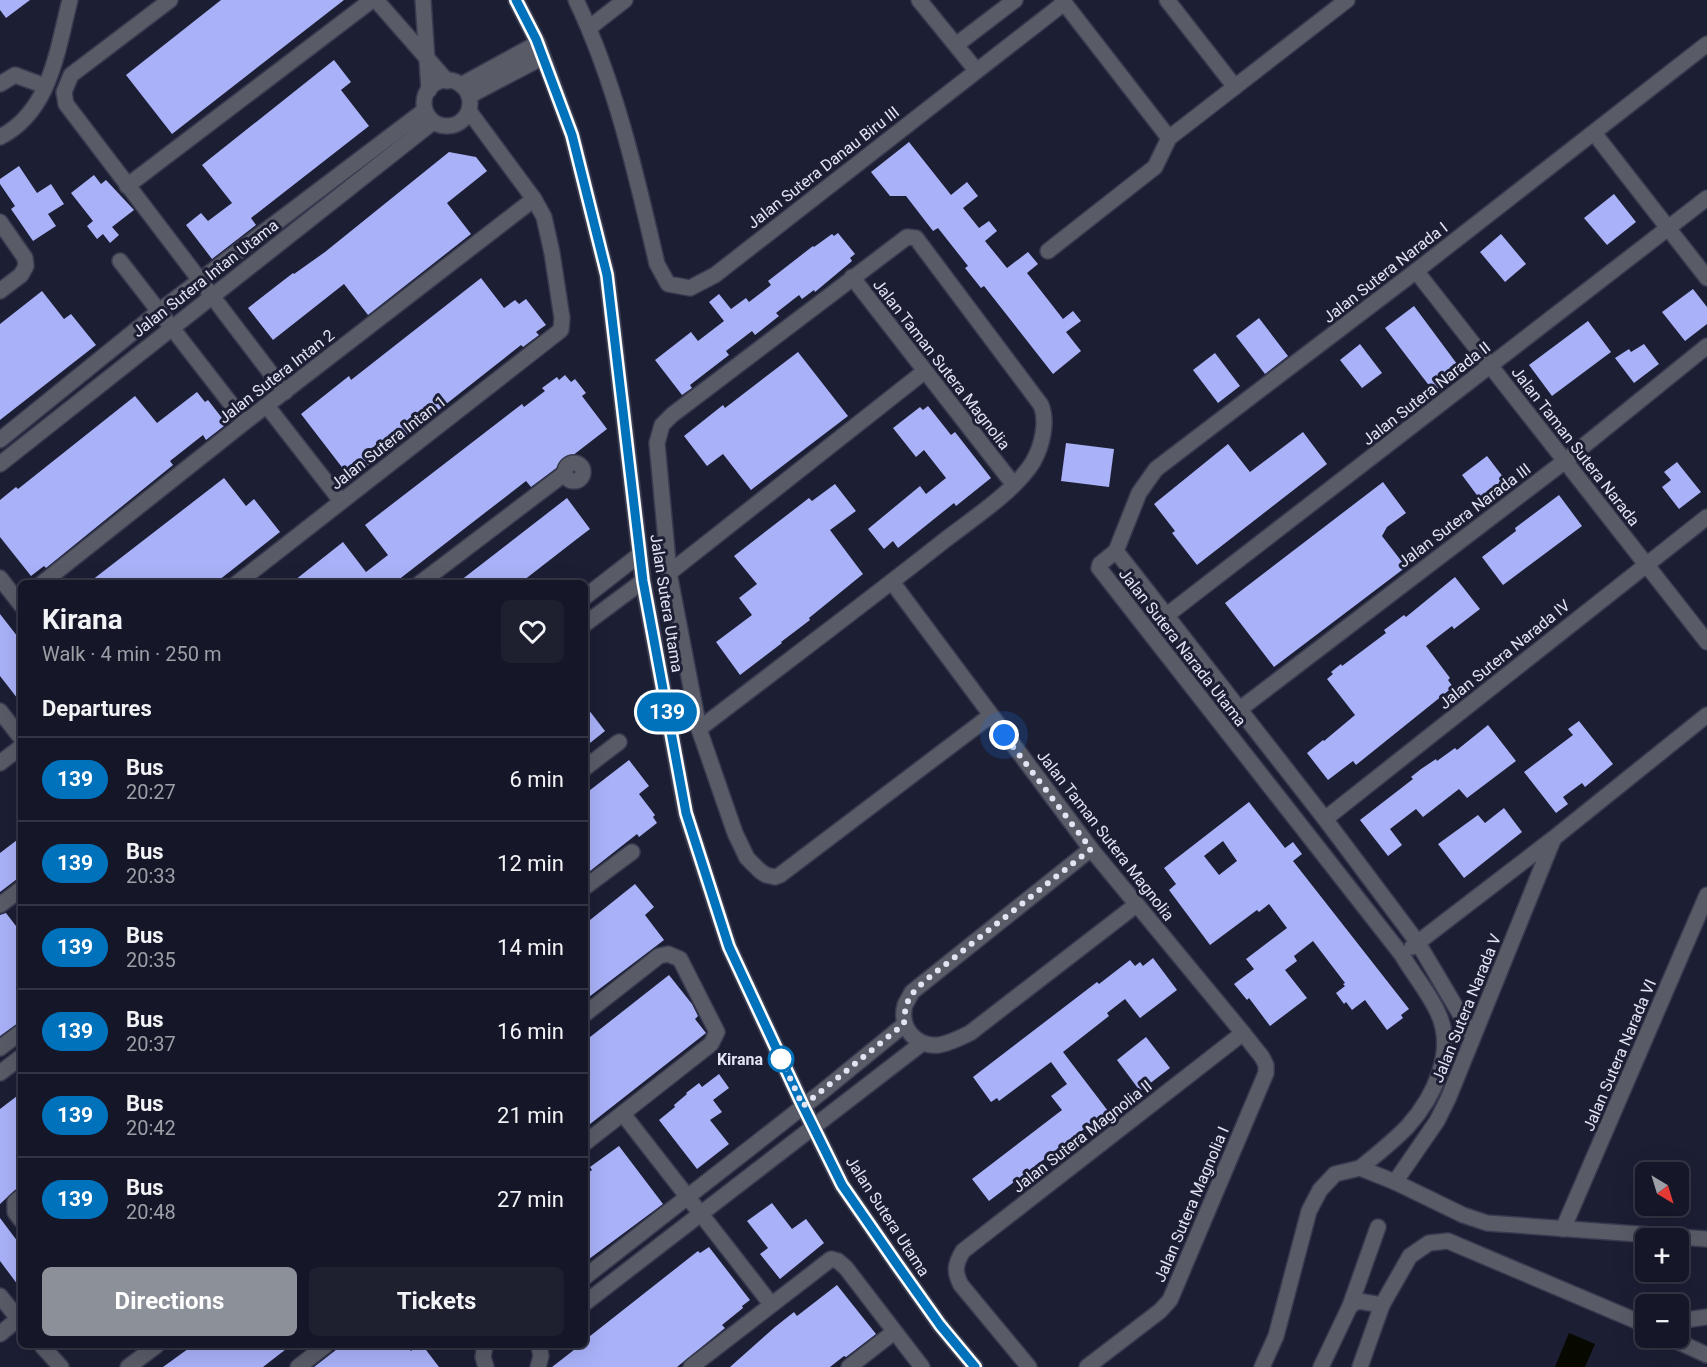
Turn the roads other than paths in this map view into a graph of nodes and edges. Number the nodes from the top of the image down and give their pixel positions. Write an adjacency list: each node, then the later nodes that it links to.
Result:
1 (70, 0): 20 (street)
2 (170, 0): 28 (street)
3 (374, 0): 17 (street); 28 (street)
4 (423, 0): 17 (street)
5 (516, 0): 16 (street, Jalan Sutera Utama)
6 (576, 0): 13 (street)
7 (626, 0): 13 (street)
8 (919, 0): 15 (street)
9 (1015, 0): 15 (street)
10 (1167, 0): 21 (street)
11 (1347, 0): 21 (street)
12 (1063, 1): 18 (street, Jalan Sutera Danau Biru III); 27 (street)
13 (589, 28): 18 (street, Jalan Sutera Danau Biru III)
14 (1707, 44): 25 (street, Jalan Sutera Narada I)
15 (956, 45): 18 (street)
16 (540, 50): 23 (street); 57 (street, Jalan Sutera Utama)
17 (426, 57): 22 (street); 23 (street)
18 (976, 70)
19 (0, 84): 20 (street)
20 (45, 86): 26 (street)
21 (1235, 87): 27 (street)
22 (429, 90): 23 (street); 24 (street)
23 (461, 99): 24 (street); 30 (street)
24 (429, 116): 38 (street, Jalan Sutera Intan Utama); 40 (street, Jalan Sutera Intan Utama)
25 (1594, 132): 32 (street); 35 (street, Jalan Sutera Narada I)
26 (0, 136)
27 (1169, 138): 33 (street)
28 (127, 186): 38 (street)
29 (1707, 198): 32 (street, Jalan Sutera Narada II)
30 (534, 199): 46 (street, Jalan Sutera Intan 2); 54 (street, Jalan Sutera Intan 1)
31 (0, 222): 39 (street)
32 (1670, 228): 37 (street); 44 (street, Jalan Sutera Narada II)
33 (1048, 251)
34 (120, 261): 41 (street)
35 (1416, 271): 44 (street, Jalan Taman Sutera Narada); 56 (street, Jalan Sutera Narada I)
36 (852, 277): 45 (street, Jalan Taman Sutera Magnolia); 53 (street, Jalan Taman Sutera Magnolia); 59 (street)
37 (1707, 278)
38 (200, 281): 40 (street); 41 (street, Jalan Sutera Intan Utama)
39 (0, 291)
40 (211, 296): 42 (street, Jalan Sutera Intan Utama); 46 (street)
41 (158, 312): 42 (street); 49 (street, Jalan Sutera Intan Utama)
42 (171, 327): 48 (street); 51 (street, Jalan Sutera Intan Utama)
43 (1707, 346): 50 (street, Jalan Sutera Narada III)
44 (1490, 366): 50 (street, Jalan Taman Sutera Narada); 68 (street, Jalan Sutera Narada II)
45 (926, 371): 53 (street, Jalan Taman Sutera Magnolia); 59 (street)
46 (285, 392): 47 (street, Jalan Sutera Intan 2)
47 (267, 406): 48 (street, Jalan Sutera Intan 2); 54 (street)
48 (245, 422): 61 (street, Jalan Sutera Intan 2)
49 (0, 440)
50 (1564, 461): 58 (street, Jalan Taman Sutera Narada); 71 (street, Jalan Sutera Narada III)
51 (0, 464)
52 (564, 474): 63 (street)
53 (1014, 485): 65 (street, Jalan Taman Sutera Magnolia)
54 (341, 501): 62 (street, Jalan Sutera Intan 1)
55 (1707, 517): 58 (street, Jalan Sutera Narada IV)
56 (1116, 551): 68 (street, Jalan Sutera Narada Utama); 91 (street, Jalan Sutera Narada Utama)
57 (639, 555): 64 (street, Jalan Sutera Utama); 66 (street)
58 (1646, 564): 70 (street, Jalan Taman Sutera Narada); 81 (street, Jalan Sutera Narada IV)
59 (669, 573): 75 (street)
60 (0, 578): 67 (street)
61 (46, 580)
62 (241, 580)
63 (424, 580)
64 (643, 581): 69 (street); 102 (street, Jalan Sutera Utama)
65 (892, 582): 73 (street, Jalan Taman Sutera Magnolia); 75 (street)
66 (588, 595)
67 (18, 600)
68 (1167, 615): 71 (street, Jalan Sutera Narada Utama)
69 (588, 622)
70 (1707, 642)
71 (1240, 710): 81 (street, Jalan Sutera Narada Utama)
72 (0, 711): 76 (street)
73 (990, 716): 75 (street); 83 (street, Jalan Taman Sutera Magnolia)
74 (1707, 716): 82 (street, Jalan Sutera Narada V)
75 (699, 729)
76 (18, 734)
77 (619, 742): 80 (street)
78 (18, 749): 79 (street)
79 (0, 763)
80 (588, 766)
81 (1325, 819): 90 (street, Jalan Sutera Narada Utama)
82 (1554, 838): 90 (street, Jalan Sutera Narada V); 96 (street, Jalan Sutera Narada V)
83 (1091, 849): 89 (street, Jalan Taman Sutera Magnolia); 93 (street)
84 (632, 852): 85 (street)
85 (588, 885)
86 (18, 891): 88 (street)
87 (1707, 895): 113 (street, Jalan Sutera Narada VI)
88 (0, 905)
89 (1136, 905): 94 (street, Jalan Taman Sutera Magnolia); 97 (street)
90 (1419, 943): 91 (street, Jalan Sutera Narada V); 96 (street, Jalan Sutera Narada Utama)
91 (1402, 955): 106 (street, Jalan Sutera Narada Utama)
92 (588, 1012): 103 (street)
93 (904, 1024): 97 (street); 102 (street)
94 (1243, 1033): 99 (street, Jalan Taman Sutera Magnolia); 144 (street, Jalan Sutera Magnolia II)
95 (18, 1034): 98 (street)
96 (1473, 1036): 107 (street, Jalan Sutera Narada V)
97 (921, 1044): 104 (street)
98 (0, 1048)
99 (1262, 1057): 145 (street, Jalan Sutera Magnolia I)
100 (18, 1059): 101 (street)
101 (0, 1073)
102 (803, 1106): 104 (street, Jalan Sutera Utama); 108 (street)
103 (623, 1114): 105 (street); 108 (street)
104 (814, 1126): 110 (street); 143 (street, Jalan Sutera Utama)
105 (588, 1141)
106 (1360, 1168): 107 (street); 146 (street)
107 (1395, 1182): 113 (street)
108 (687, 1197): 110 (street); 115 (street)
109 (18, 1199): 111 (street)
110 (701, 1214): 117 (street); 118 (street)
111 (18, 1216)
112 (1378, 1227): 120 (street)
113 (1563, 1229): 114 (street)
114 (1707, 1239)
115 (588, 1275)
116 (0, 1296): 122 (street)
117 (588, 1301)
118 (771, 1304): 126 (street); 140 (street)
119 (1382, 1305): 120 (street); 125 (street); 148 (street)
120 (1350, 1306): 147 (street)
121 (1707, 1317): 123 (street)
122 (18, 1318)
123 (1689, 1319)
124 (18, 1321): 127 (street)
125 (1635, 1321)
126 (894, 1332): 141 (street); 142 (street)
127 (0, 1334)
128 (1689, 1347): 133 (street)
129 (44, 1348): 135 (street)
130 (153, 1348): 136 (street)
131 (322, 1348): 137 (street)
132 (539, 1348): 139 (street)
133 (1707, 1355)
134 (485, 1356): 138 (street)
135 (61, 1367)
136 (128, 1367)
137 (298, 1367)
138 (470, 1367)
139 (538, 1367)
140 (691, 1367)
141 (849, 1367)
142 (922, 1367)
143 (975, 1367)
144 (1029, 1367)
145 (1087, 1367)
146 (1262, 1367)
147 (1321, 1367)
148 (1360, 1367)

